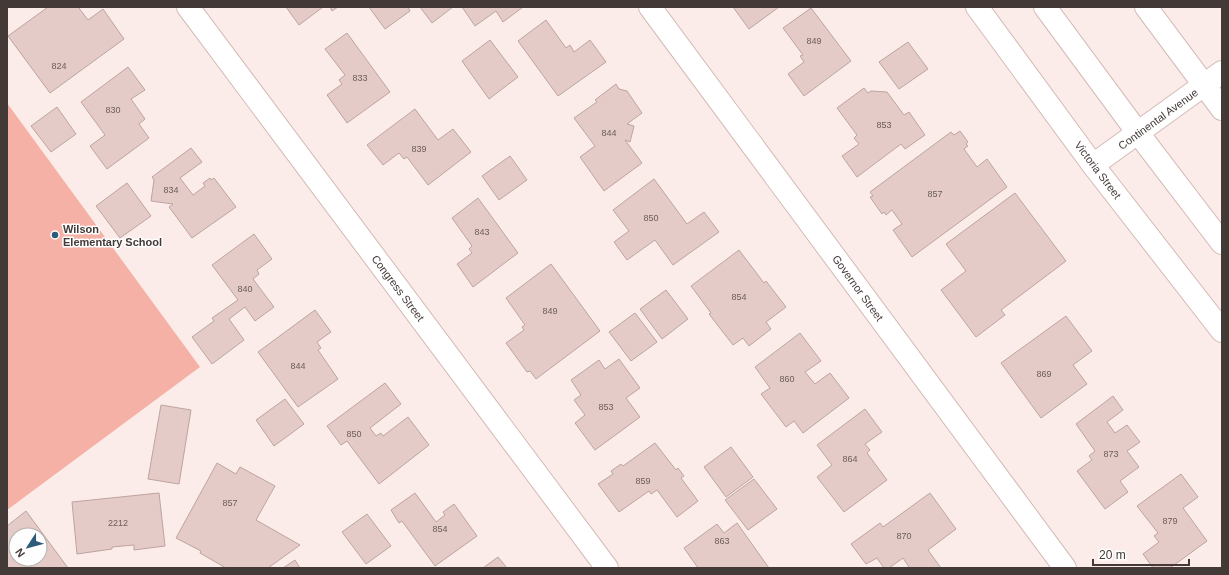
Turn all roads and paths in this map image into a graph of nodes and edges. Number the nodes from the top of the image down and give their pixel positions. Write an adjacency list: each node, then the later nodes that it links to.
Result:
1 (188, 7): 13 (street, Congress Street)
2 (650, 7): 14 (street, Governor Street)
3 (977, 7): 10 (street, Victoria Street)
4 (1045, 7): 9 (street)
5 (1146, 7): 7 (street)
6 (1222, 72): 7 (street, Continental Avenue)
7 (1204, 85): 8 (street); 9 (street, Continental Avenue)
8 (1222, 109)
9 (1138, 133): 10 (street, Continental Avenue); 11 (street)
10 (1093, 165): 12 (street, Victoria Street)
11 (1222, 243)
12 (1222, 331)
13 (607, 568)
14 (1065, 568)

